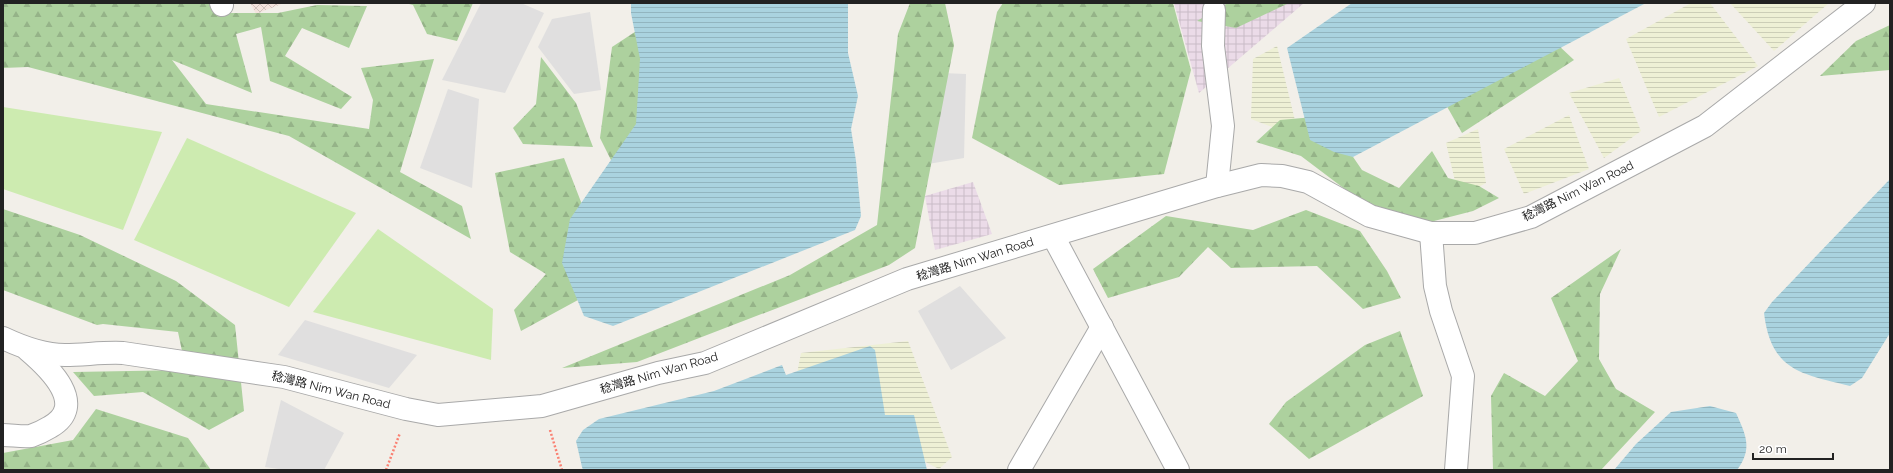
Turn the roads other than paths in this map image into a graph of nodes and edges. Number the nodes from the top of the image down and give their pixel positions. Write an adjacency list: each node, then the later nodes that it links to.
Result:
1 (1864, 3): 4 (street, 稔灣路 Nim Wan Road)
2 (1214, 10): 3 (street)
3 (1217, 186): 4 (street, 稔灣路 Nim Wan Road); 5 (street, 稔灣路 Nim Wan Road)
4 (1431, 233): 12 (street)
5 (1053, 236): 6 (street); 8 (street, 稔灣路 Nim Wan Road)
6 (1102, 328): 10 (street); 11 (street)
7 (3, 338): 8 (street)
8 (28, 350): 9 (street)
9 (3, 435)
10 (1019, 470)
11 (1178, 470)
12 (1456, 470)

